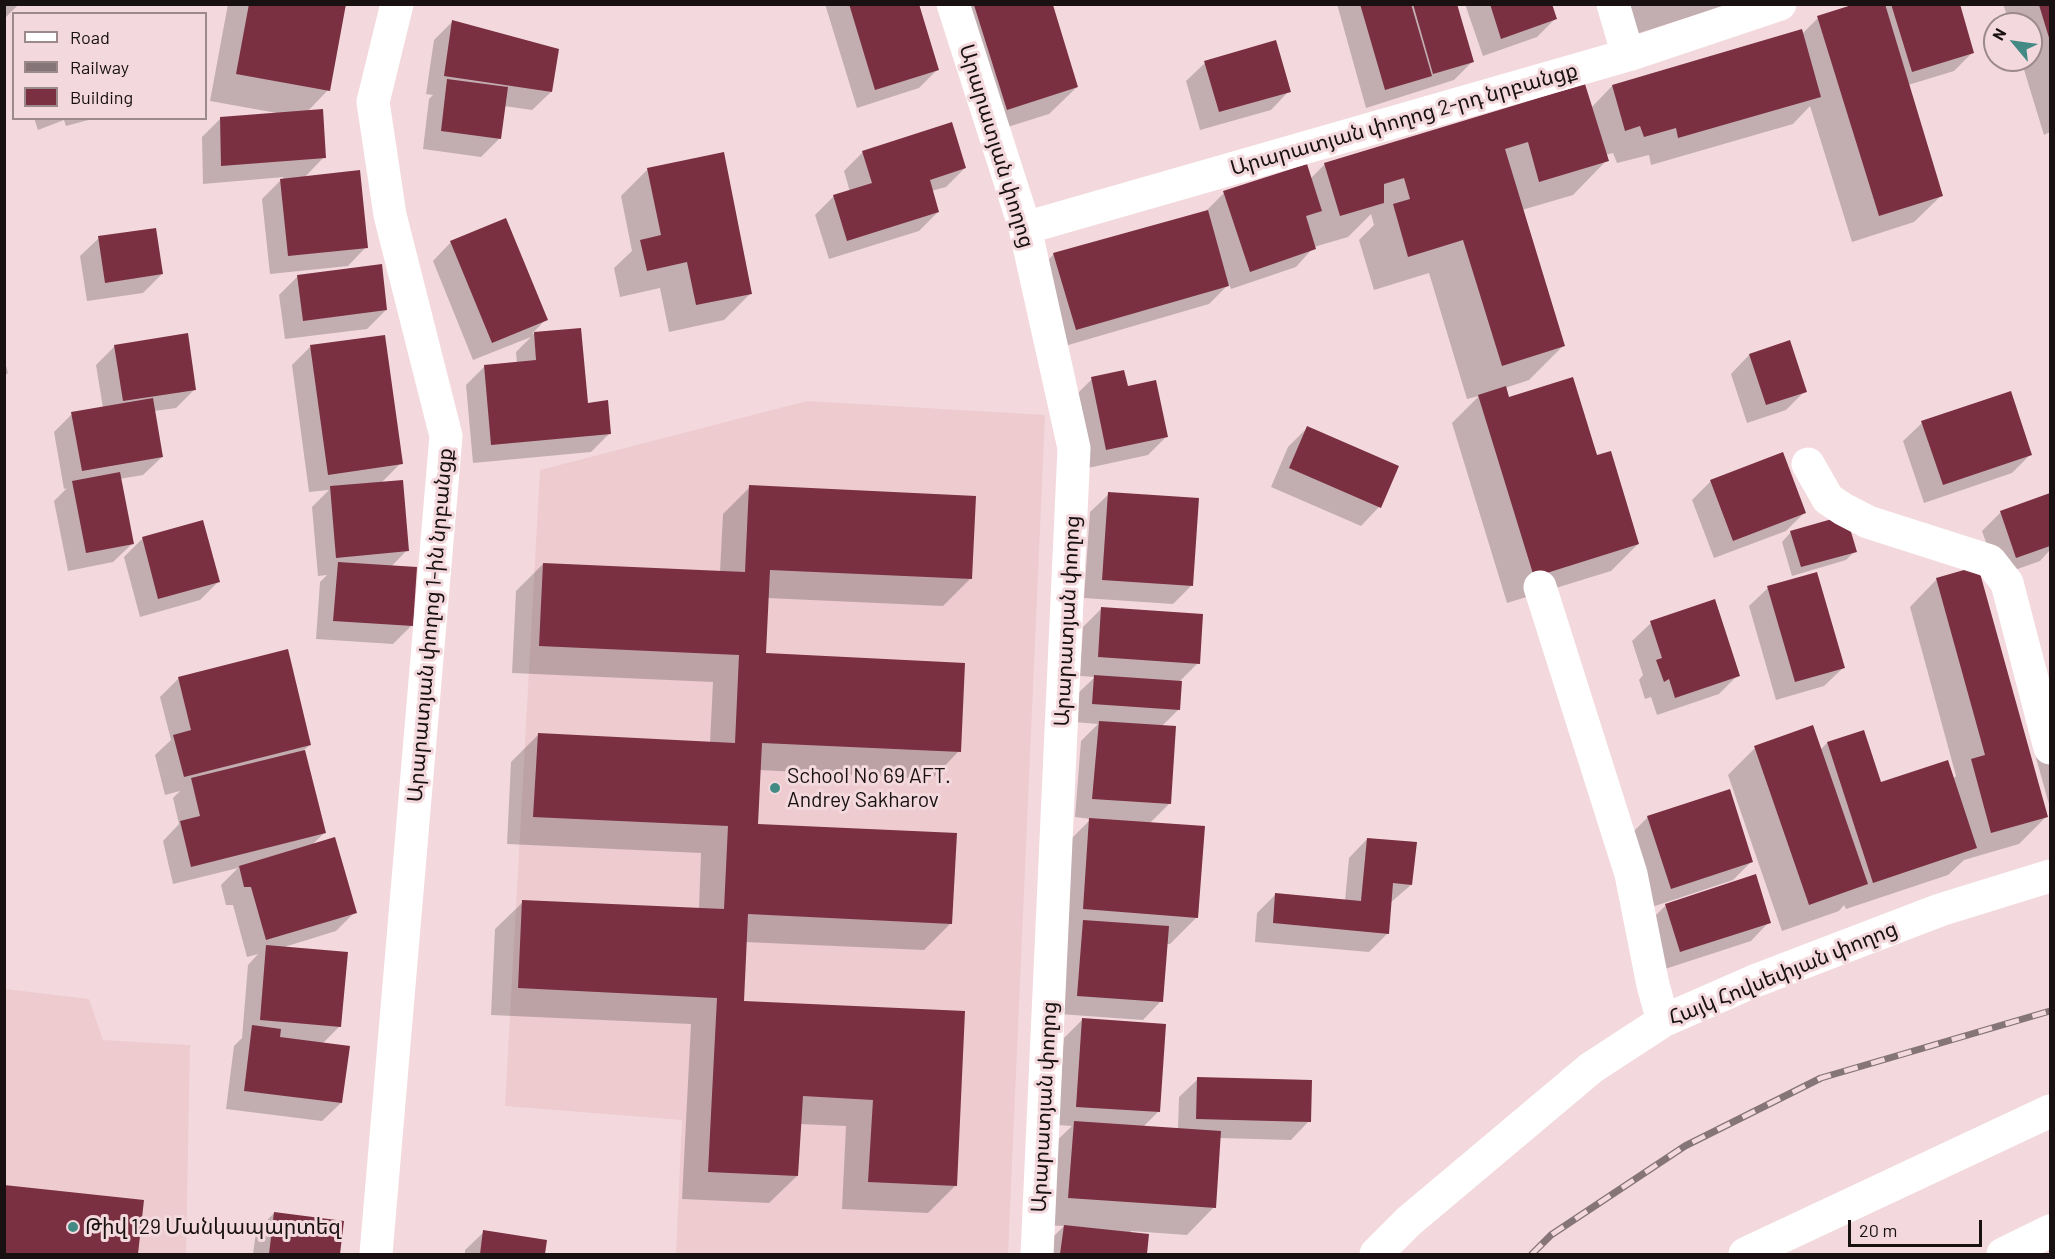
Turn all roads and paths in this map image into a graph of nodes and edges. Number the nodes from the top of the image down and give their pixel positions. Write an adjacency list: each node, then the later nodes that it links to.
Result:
1 (397, 4): 14 (street, Արարատյան փողոց 1-ին նրբանցք)
2 (953, 4): 6 (street, Արարատյան փողոց)
3 (1612, 4): 5 (street)
4 (1780, 4): 5 (street, Արարատյան փողոց 2-րդ նրբանցք)
5 (1628, 55): 6 (street, Արարատյան փողոց 2-րդ նրբանցք)
6 (1025, 228): 15 (street, Արարատյան փողոց)
7 (1808, 464): 9 (street)
8 (1540, 587): 11 (street)
9 (2050, 748)
10 (2050, 876): 11 (street, Հայկ Հովսեփյան փողոց)
11 (1663, 1021): 16 (street, Հայկ Հովսեփյան փողոց)
12 (2050, 1111): 17 (street)
13 (2050, 1231): 18 (street)
14 (376, 1254)
15 (1038, 1254)
16 (1376, 1254)
17 (1745, 1254)
18 (2003, 1254)

